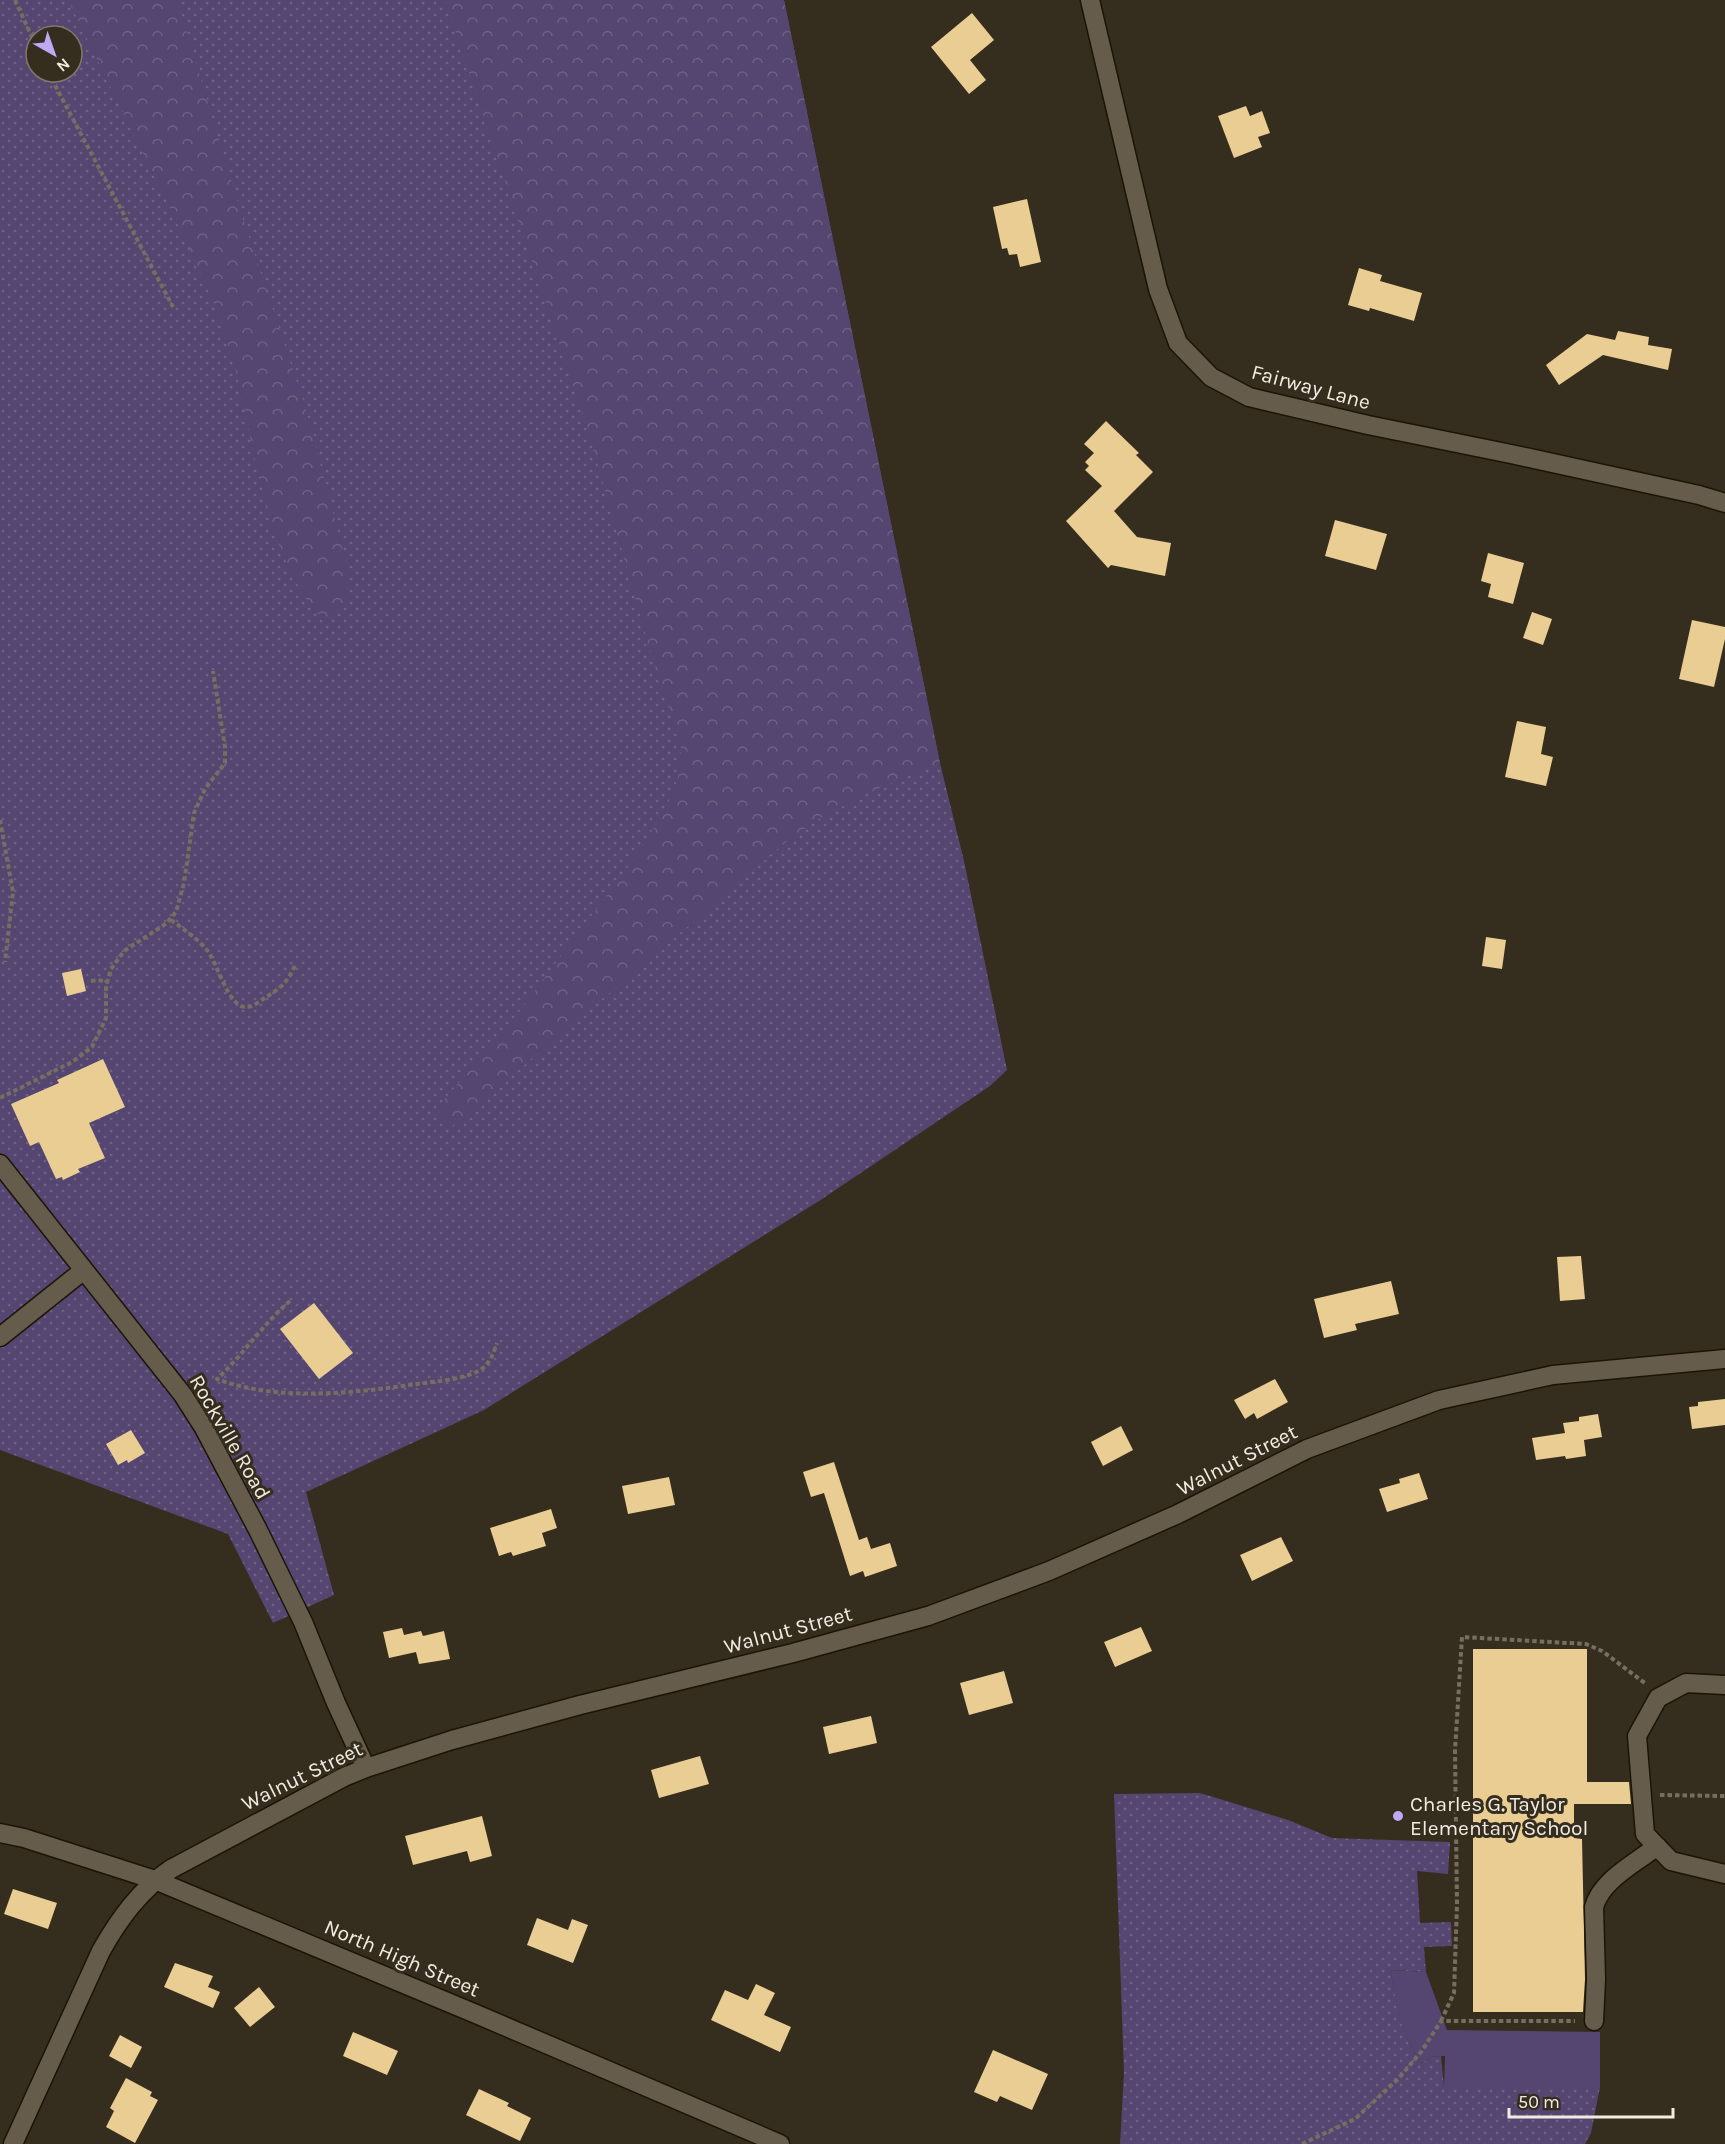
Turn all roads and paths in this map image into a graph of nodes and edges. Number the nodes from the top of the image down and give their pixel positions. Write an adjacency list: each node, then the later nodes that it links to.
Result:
1 (15, 0): 3 (path)
2 (1090, 0): 6 (street, Fairway Lane)
3 (26, 24)
4 (54, 84): 5 (path)
5 (173, 307)
6 (1725, 503)
7 (213, 671): 9 (path)
8 (0, 819): 10 (path)
9 (171, 920): 11 (path); 13 (path)
10 (5, 962)
11 (296, 963)
12 (91, 981): 13 (path)
13 (107, 982): 14 (path)
14 (0, 1098)
15 (0, 1164): 16 (street, Rockville Road)
16 (84, 1270): 18 (street); 23 (street, Rockville Road)
17 (290, 1300): 19 (path)
18 (0, 1337)
19 (497, 1343)
20 (1725, 1359): 23 (street, Walnut Street)
21 (1725, 1685): 24 (street)
22 (1651, 1688): 30 (path)
23 (366, 1768): 29 (street, Walnut Street)
24 (1642, 1795): 25 (path); 27 (street)
25 (1725, 1796)
26 (0, 1833): 29 (street, North High Street)
27 (1657, 1846): 28 (street); 31 (street)
28 (1725, 1874)
29 (155, 1880): 32 (street, Walnut Street); 33 (street, North High Street)
30 (1441, 2021): 31 (path); 34 (path)
31 (1594, 2021)
32 (13, 2144)
33 (780, 2144)
34 (1302, 2144)

